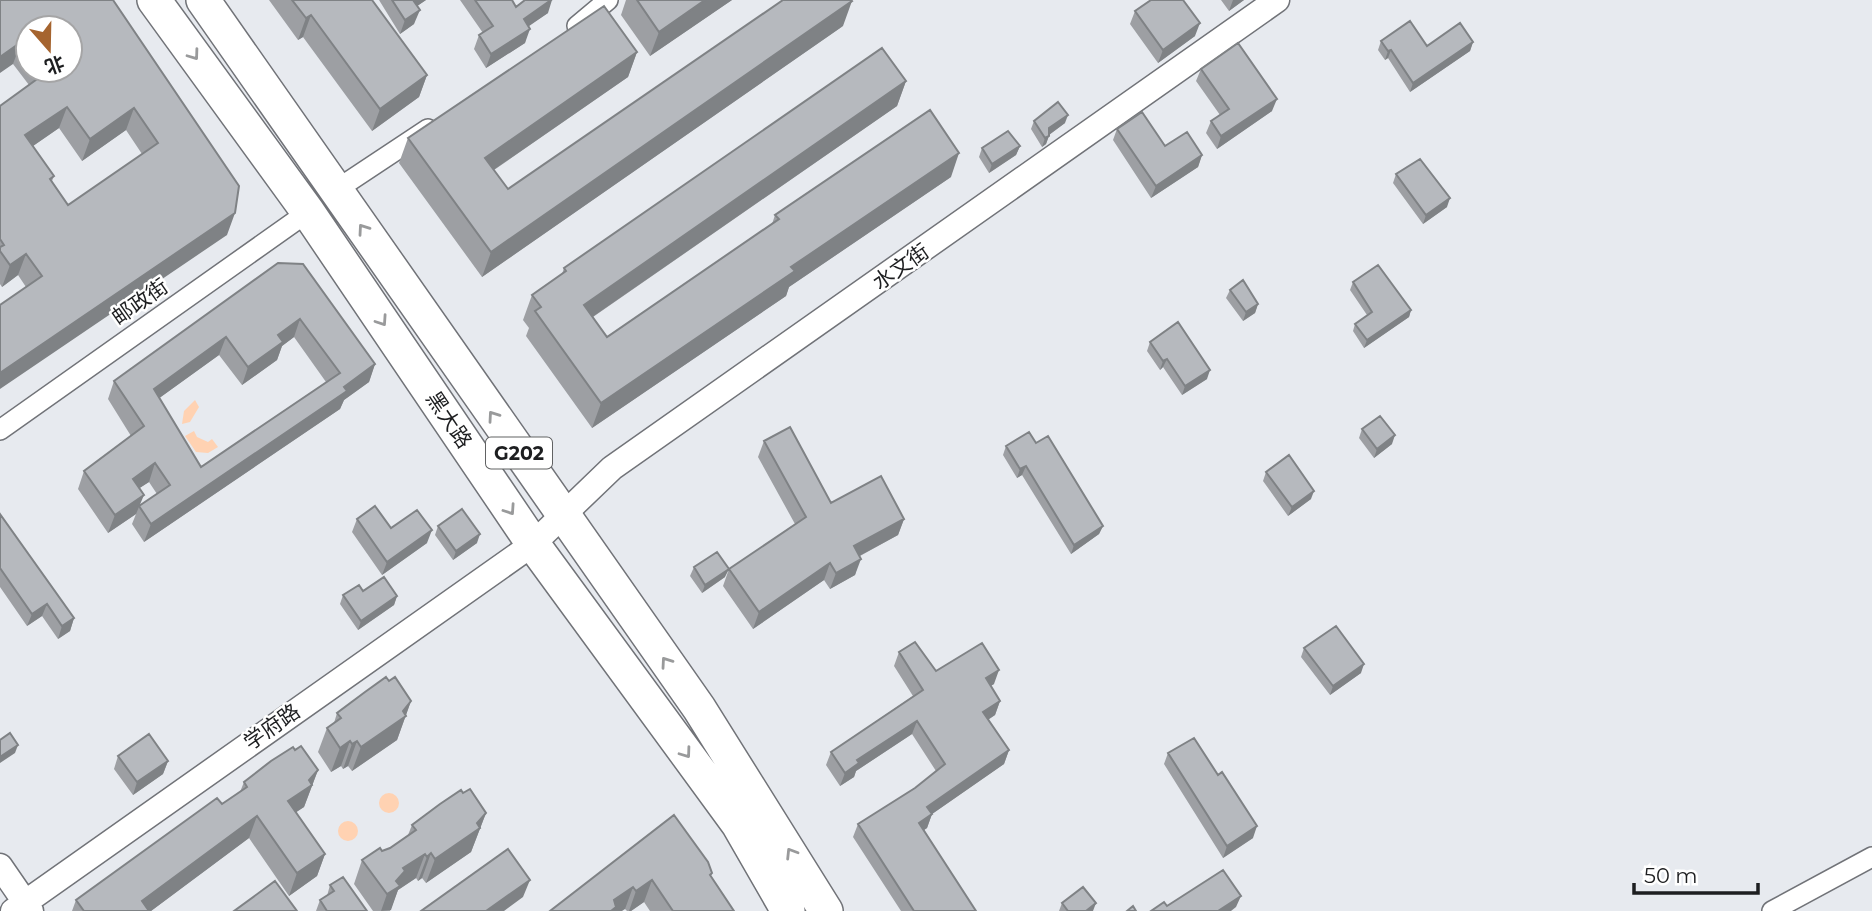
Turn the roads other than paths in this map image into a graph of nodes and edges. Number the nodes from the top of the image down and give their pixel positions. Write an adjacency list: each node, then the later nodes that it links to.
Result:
1 (155, 0): 8 (highway, 黑大路 / G202, one-way to 8)
2 (203, 0): 7 (highway, 黑大路 / G202)
3 (608, 0): 5 (street)
4 (1278, 0): 10 (street, 水文街)
5 (556, 42)
6 (441, 120): 7 (street)
7 (336, 190): 10 (highway, 黑大路 / G202, one-way to 7)
8 (308, 212): 9 (street, 邮政街); 11 (highway, 黑大路 / G202, one-way to 11)
9 (0, 430)
10 (562, 514): 11 (street, 水文街); 16 (highway, 黑大路 / G202, one-way to 10)
11 (533, 544): 14 (street, 学府路); 15 (highway, 黑大路 / G202, one-way to 15)
12 (1872, 857): 17 (street)
13 (0, 866): 14 (street)
14 (23, 908)
15 (788, 911)
16 (827, 911)
17 (1772, 911)

